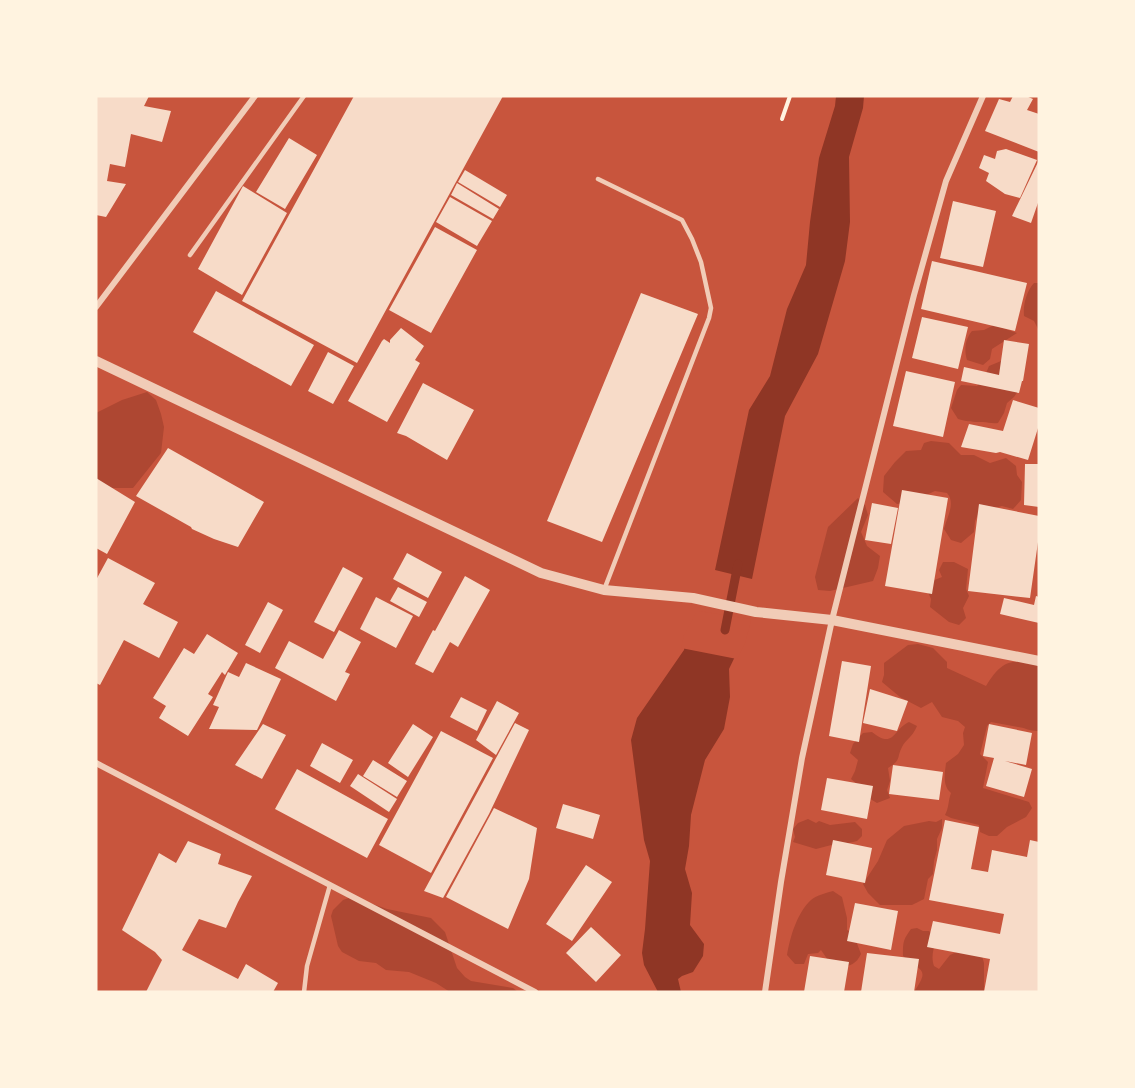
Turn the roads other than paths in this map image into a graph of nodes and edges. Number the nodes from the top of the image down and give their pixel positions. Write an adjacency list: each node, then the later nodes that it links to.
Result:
1 (255, 96): 6 (street)
2 (304, 96): 5 (lane)
3 (983, 96): 9 (street)
4 (598, 179): 8 (lane)
5 (190, 255)
6 (96, 307)
7 (96, 361): 8 (street)
8 (604, 590): 9 (street)
9 (832, 620): 10 (street); 15 (street)
10 (1039, 661)
11 (96, 763): 12 (street)
12 (330, 885): 13 (lane); 14 (street)
13 (304, 992)
14 (535, 992)
15 (765, 992)

